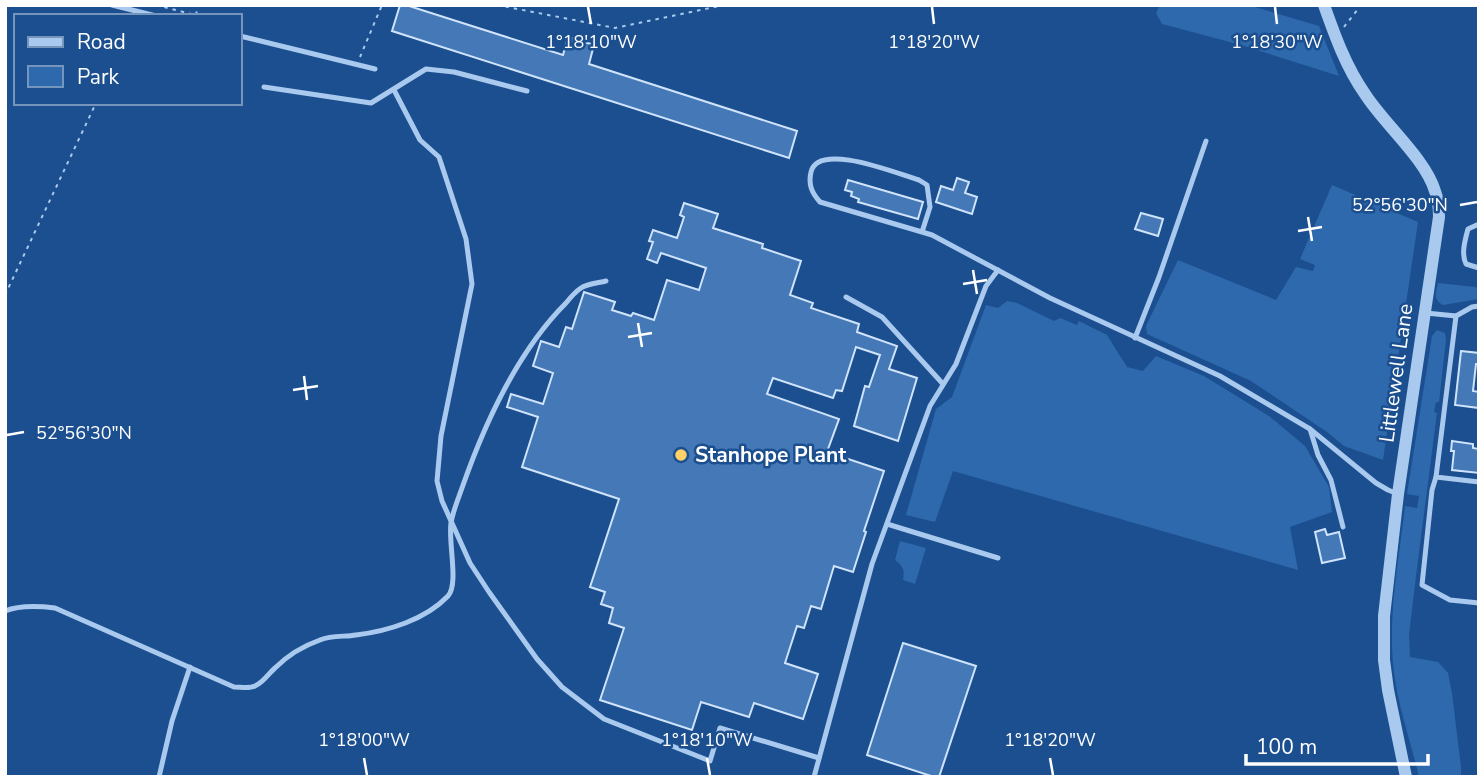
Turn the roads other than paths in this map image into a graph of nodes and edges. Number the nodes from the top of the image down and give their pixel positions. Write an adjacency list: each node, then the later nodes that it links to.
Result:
1 (112, 5): 3 (lane)
2 (1324, 5): 17 (street, Littlewell Lane)
3 (148, 14)
4 (242, 36): 5 (lane)
5 (375, 69)
6 (264, 87): 7 (lane)
7 (394, 90): 8 (lane); 25 (lane)
8 (527, 91)
9 (1206, 141): 19 (lane)
10 (1479, 224): 12 (lane)
11 (922, 232): 11 (lane); 13 (lane)
12 (1479, 268)
13 (998, 270): 19 (lane); 20 (lane)
14 (606, 281): 25 (lane)
15 (846, 298): 20 (lane)
16 (1479, 306): 18 (lane)
17 (1424, 312): 18 (lane); 24 (street, Littlewell Lane)
18 (1456, 316): 22 (lane)
19 (1135, 338): 21 (lane)
20 (943, 384): 26 (lane)
21 (1310, 429): 24 (lane); 27 (lane)
22 (1436, 477): 23 (lane); 29 (lane)
23 (1479, 482)
24 (1398, 494): 35 (street, Littlewell Lane)
25 (451, 521): 31 (lane); 32 (lane)
26 (887, 524): 28 (lane); 32 (lane)
27 (1343, 527)
28 (998, 558)
29 (1479, 603)
30 (5, 611): 31 (lane)
31 (190, 667): 33 (lane)
32 (819, 758): 34 (lane)
33 (159, 777)
34 (814, 777)
35 (1406, 777)

